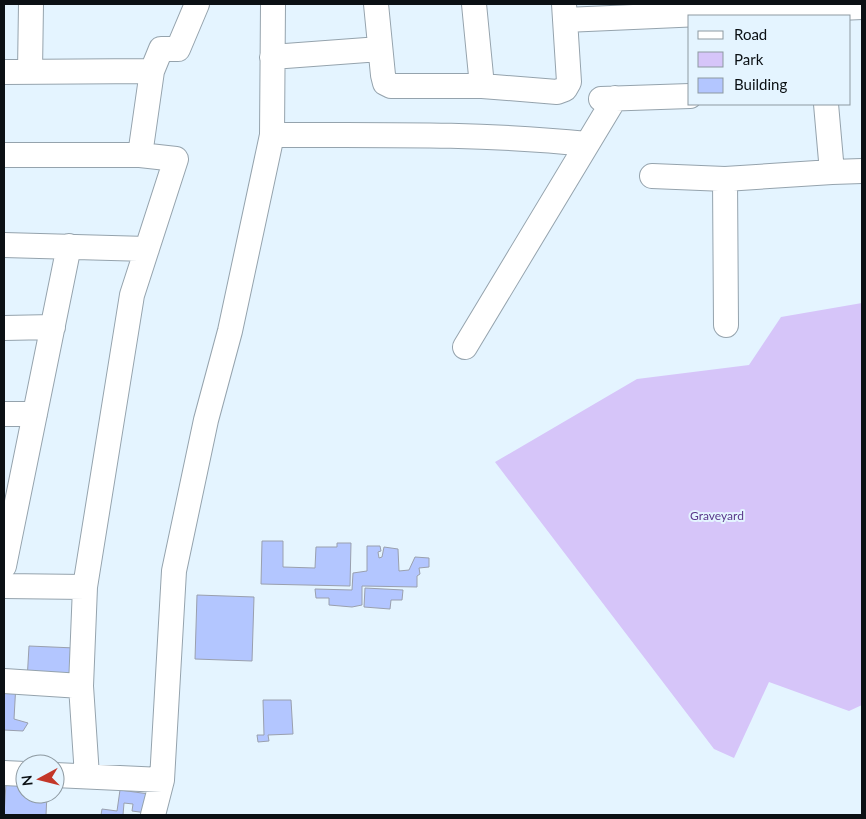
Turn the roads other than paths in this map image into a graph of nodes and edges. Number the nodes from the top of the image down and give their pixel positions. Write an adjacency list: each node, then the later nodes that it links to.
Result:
1 (31, 4): 13 (street)
2 (197, 4): 14 (street)
3 (273, 4): 12 (street)
4 (376, 4): 11 (street)
5 (474, 4): 16 (street)
6 (862, 7): 10 (street)
7 (754, 8): 8 (street); 10 (street)
8 (653, 10): 9 (street)
9 (564, 12): 16 (street)
10 (818, 12)
11 (380, 48): 12 (street); 16 (street)
12 (272, 57): 19 (street)
13 (30, 71): 14 (street); 15 (street)
14 (152, 71): 22 (street)
15 (4, 72)
16 (482, 86)
17 (688, 96): 20 (street)
18 (826, 105): 24 (street)
19 (272, 135): 20 (street); 44 (street)
20 (588, 144): 33 (street)
21 (4, 155): 22 (street)
22 (140, 155): 29 (street)
23 (862, 171): 24 (street)
24 (832, 172): 26 (street)
25 (652, 176): 26 (street)
26 (725, 179): 30 (street)
27 (4, 245): 28 (street)
28 (69, 246): 29 (street); 32 (street)
29 (147, 249): 39 (street)
30 (726, 325)
31 (4, 328): 32 (street)
32 (53, 328): 35 (street)
33 (465, 347)
34 (4, 414): 35 (street)
35 (35, 414): 36 (street)
36 (10, 502): 37 (street)
37 (4, 566)
38 (4, 586): 39 (street)
39 (85, 587): 41 (street)
40 (4, 681): 41 (street)
41 (81, 686): 43 (street)
42 (65, 775): 43 (street)
43 (87, 776): 44 (street)
44 (162, 780): 45 (street)
45 (153, 815)

